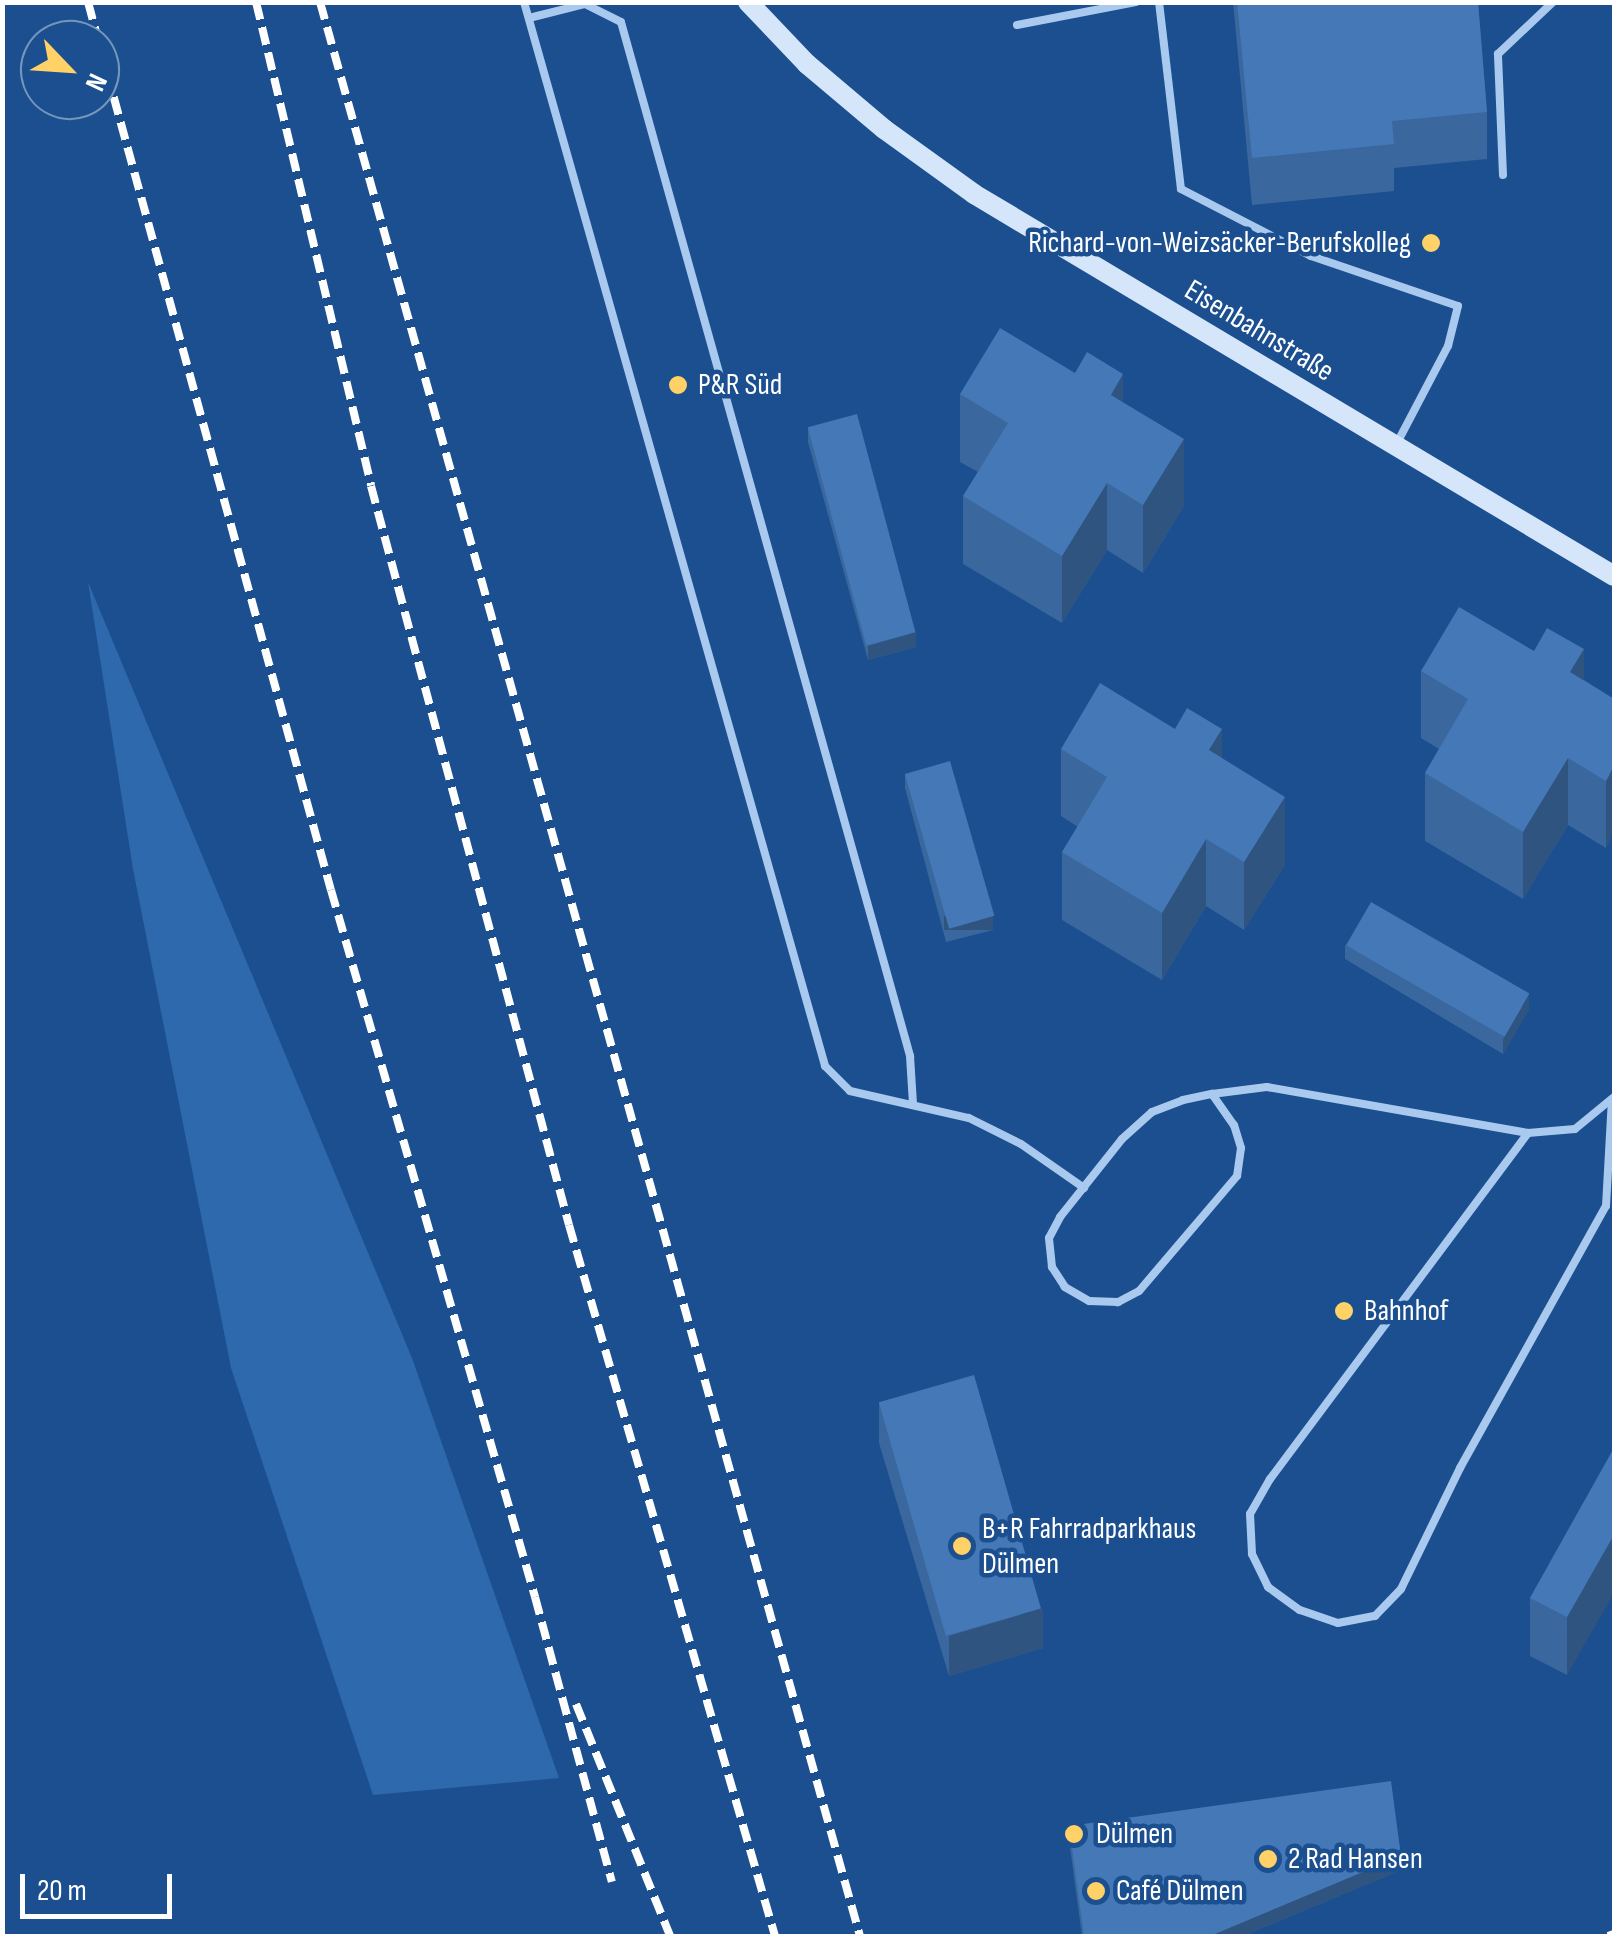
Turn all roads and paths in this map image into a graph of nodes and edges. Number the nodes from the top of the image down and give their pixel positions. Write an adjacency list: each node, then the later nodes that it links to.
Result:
1 (524, 2): 6 (lane)
2 (748, 2): 9 (street, Eisenbahnstraße)
3 (1136, 2): 7 (lane)
4 (1159, 2): 9 (lane)
5 (1553, 2): 8 (lane)
6 (528, 18): 13 (lane); 13 (lane)
7 (1016, 25)
8 (1503, 175)
9 (1395, 447): 10 (street, Eisenbahnstraße)
10 (1614, 576)
11 (1212, 1094): 14 (lane); 15 (lane); 15 (lane)
12 (1613, 1098): 14 (lane); 14 (lane)
13 (914, 1104): 15 (lane)
14 (1528, 1133)
15 (1084, 1188)

